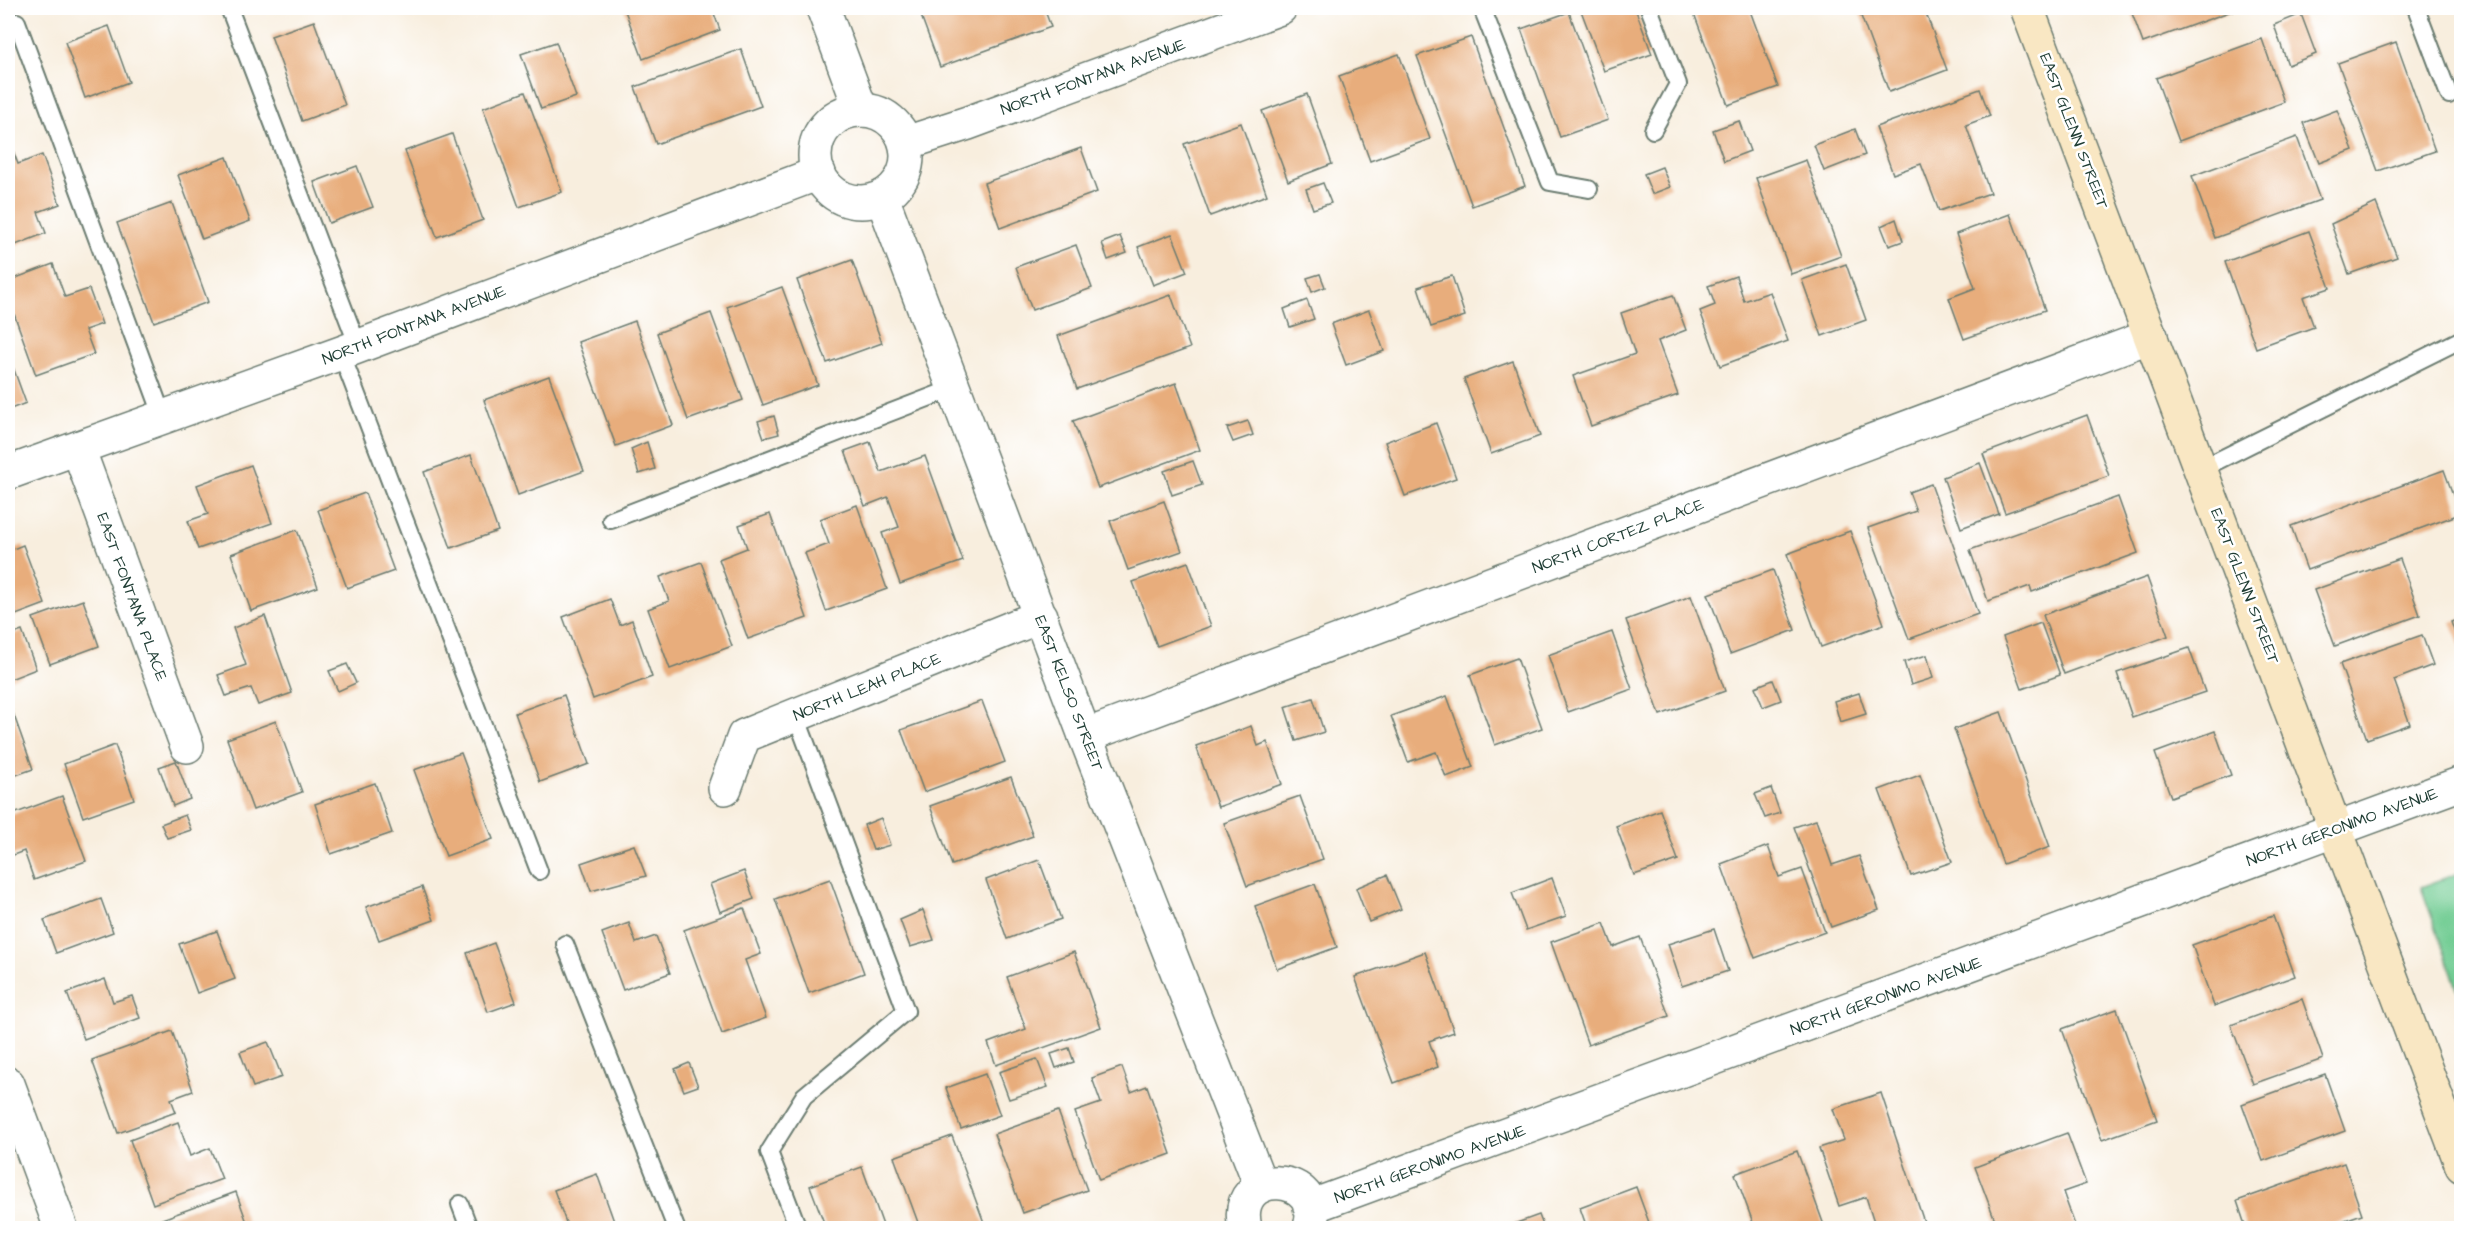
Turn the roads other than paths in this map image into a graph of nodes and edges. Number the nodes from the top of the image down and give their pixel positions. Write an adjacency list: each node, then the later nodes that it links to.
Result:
1 (230, 8): 18 (lane)
2 (824, 8): 10 (street)
3 (1280, 8): 12 (street, NORTH FONTANA AVENUE)
4 (1482, 8): 14 (lane)
5 (1649, 8): 11 (lane)
6 (2027, 8): 16 (street, EAST GLENN STREET)
7 (2416, 8): 9 (lane)
8 (17, 22): 20 (lane)
9 (2449, 95)
10 (861, 110): 12 (street); 13 (street)
11 (1653, 130)
12 (906, 143): 15 (street)
13 (819, 173): 15 (street); 18 (street, NORTH FONTANA AVENUE)
14 (1588, 189)
15 (882, 197): 19 (street, EAST KELSO STREET)
16 (2151, 336): 22 (street, EAST GLENN STREET); 27 (street, NORTH CORTEZ PLACE)
17 (2462, 339): 22 (lane)
18 (349, 349): 20 (street, NORTH FONTANA AVENUE); 32 (lane)
19 (954, 388): 24 (lane); 25 (street, EAST KELSO STREET)
20 (163, 417): 21 (street, NORTH FONTANA AVENUE)
21 (78, 447): 23 (street, NORTH FONTANA AVENUE); 28 (street, EAST FONTANA PLACE)
22 (2201, 469): 31 (street, EAST GLENN STREET)
23 (8, 473)
24 (612, 520)
25 (1041, 616): 26 (street, NORTH LEAH PLACE); 27 (street, EAST KELSO STREET)
26 (796, 716): 30 (street, NORTH LEAH PLACE); 42 (lane)
27 (1085, 736): 36 (street, EAST KELSO STREET)
28 (187, 746)
29 (2462, 783): 31 (street, NORTH GERONIMO AVENUE)
30 (725, 788)
31 (2337, 829): 35 (street, EAST GLENN STREET); 38 (street, NORTH GERONIMO AVENUE)
32 (539, 871)
33 (565, 944): 41 (lane)
34 (8, 1084): 39 (street)
35 (2462, 1166)
36 (1261, 1186): 38 (street); 43 (street)
37 (460, 1204): 40 (lane)
38 (1310, 1218)
39 (61, 1228)
40 (469, 1228)
41 (676, 1228)
42 (798, 1228)
43 (1245, 1228)

